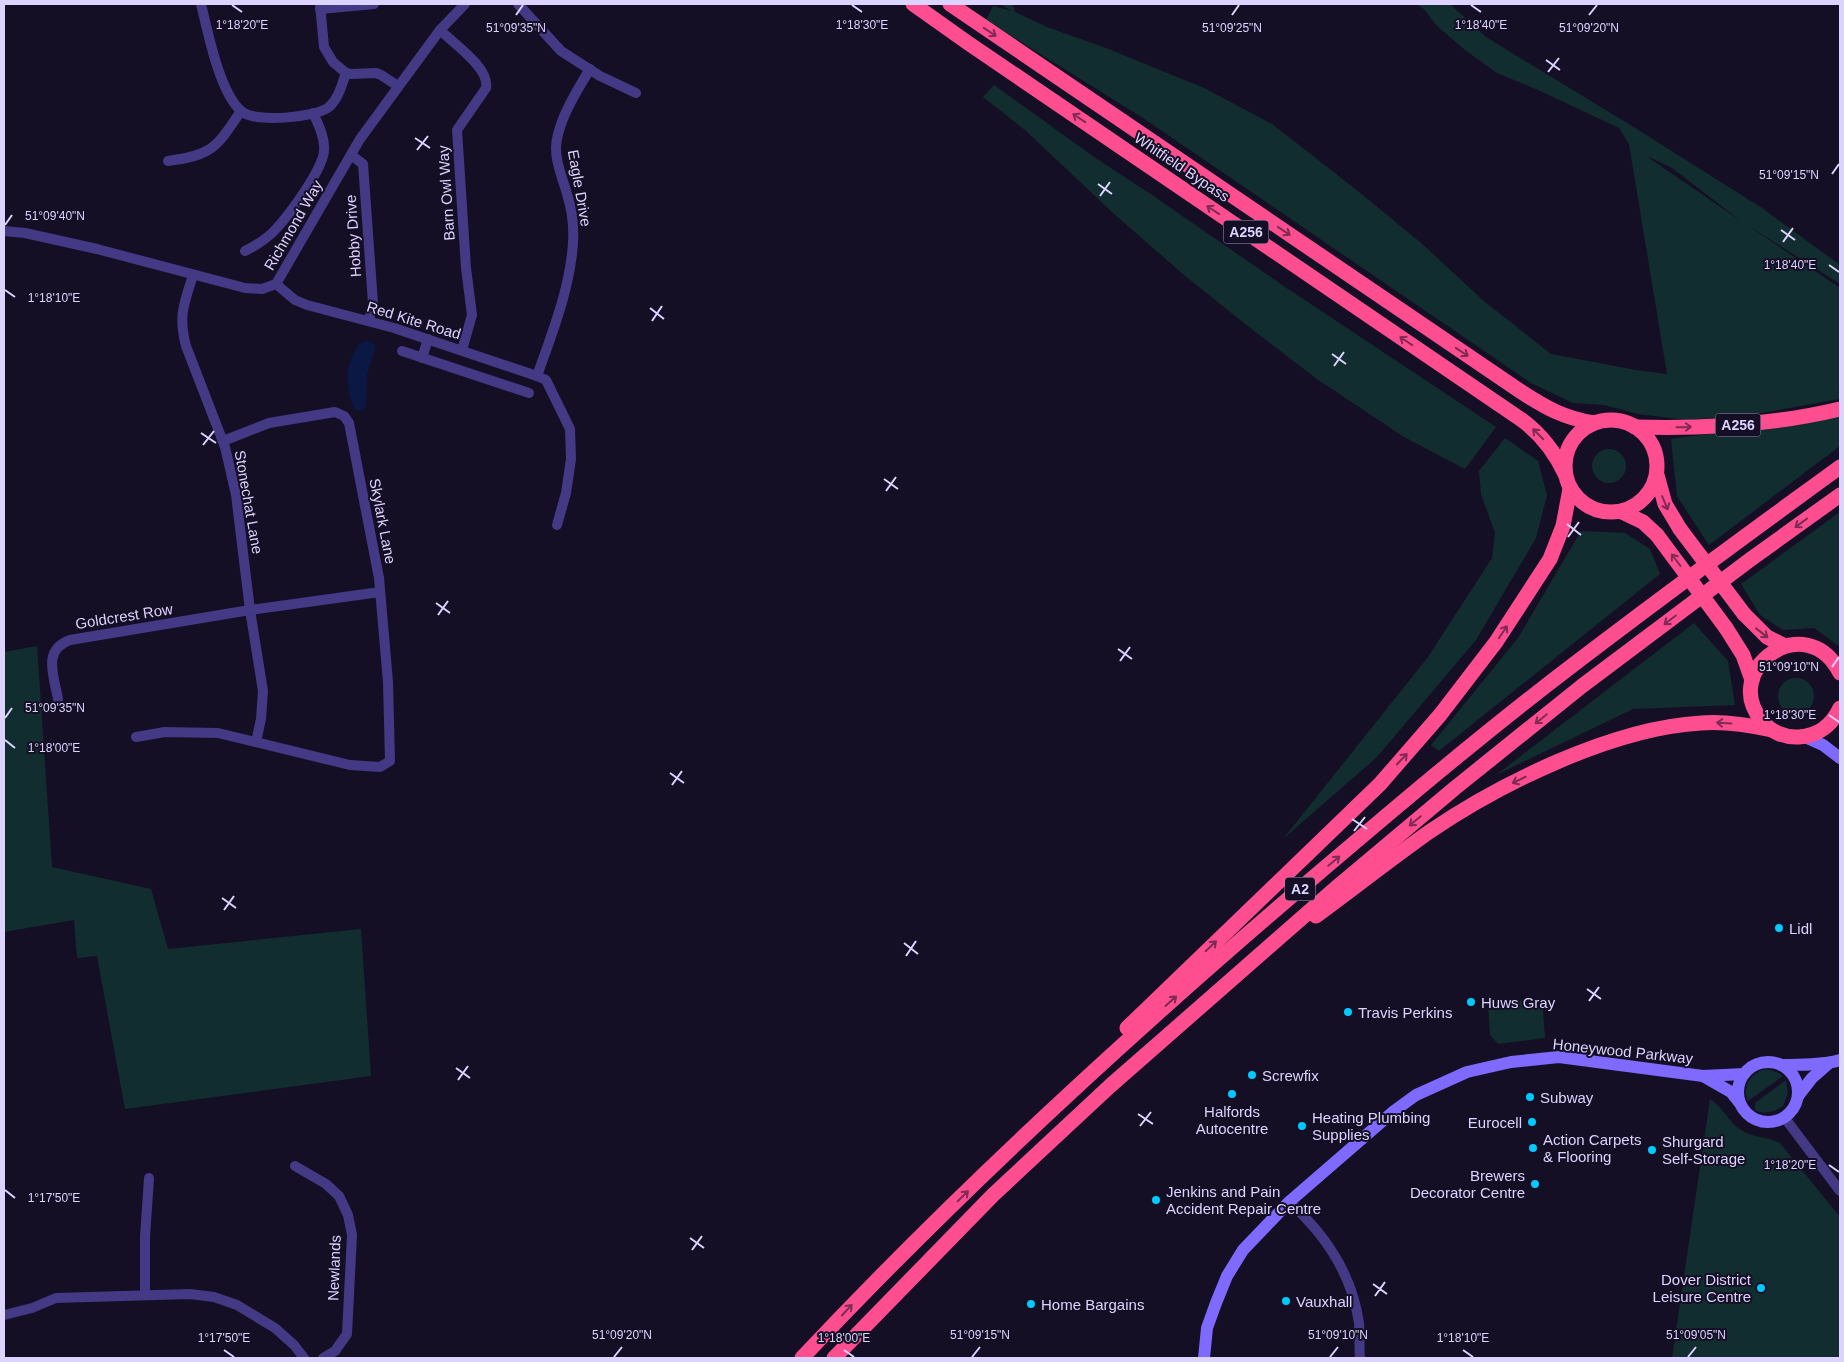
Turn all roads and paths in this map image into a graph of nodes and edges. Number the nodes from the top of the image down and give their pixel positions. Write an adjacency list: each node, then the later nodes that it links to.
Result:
1 (201, 4): 14 (street)
2 (358, 4): 3 (street); 8 (street)
3 (374, 4)
4 (466, 4): 9 (street, Richmond Way)
5 (518, 4): 10 (street)
6 (913, 4): 36 (highway, Whitfield Bypass / A256, one-way to 6)
7 (950, 4): 32 (highway, Whitfield Bypass / A256, one-way to 32)
8 (320, 6): 11 (street)
9 (440, 30): 12 (street, Richmond Way); 24 (street, Barn Owl Way)
10 (590, 69): 13 (street); 28 (street, Eagle Drive)
11 (346, 73): 12 (street); 15 (street)
12 (398, 86): 16 (street, Richmond Way)
13 (636, 93)
14 (241, 112): 15 (street); 17 (street)
15 (314, 113): 19 (street)
16 (351, 155): 21 (street, Richmond Way); 22 (street, Hobby Drive)
17 (168, 161)
18 (4, 231): 20 (street, Richmond Way)
19 (245, 251)
20 (193, 275): 21 (street, Richmond Way); 34 (street, Stonechat Lane)
21 (276, 284): 22 (street, Red Kite Road)
22 (368, 320): 23 (street, Red Kite Road)
23 (428, 339): 24 (street, Red Kite Road); 26 (street)
24 (462, 350): 27 (street, Red Kite Road)
25 (402, 352): 26 (street)
26 (422, 358): 29 (street)
27 (505, 365): 28 (street, Red Kite Road); 29 (street)
28 (542, 378): 41 (street)
29 (499, 384): 30 (street)
30 (529, 393)
31 (1840, 409): 33 (highway, A256, one-way to 31)
32 (1594, 423): 33 (highway); 36 (highway)
33 (1635, 427): 37 (highway)
34 (223, 441): 42 (street, Skylark Lane); 43 (street, Stonechat Lane)
35 (1840, 467): 58 (highway, A2, one-way to 35)
36 (1565, 474): 38 (highway)
37 (1657, 475): 40 (highway); 44 (highway, one-way to 44, bridge)
38 (1570, 489): 40 (highway); 58 (highway, one-way to 38)
39 (1840, 495): 54 (highway, A2, one-way to 54)
40 (1622, 512): 46 (highway, one-way to 40, bridge)
41 (557, 525)
42 (380, 592): 43 (street, Goldcrest Row); 52 (street, Skylark Lane)
43 (250, 610): 47 (street, Goldcrest Row); 52 (street, Stonechat Lane)
44 (1785, 646): 45 (highway); 46 (highway)
45 (1840, 673)
46 (1752, 680): 49 (highway)
47 (58, 699)
48 (1840, 708): 51 (highway)
49 (1772, 730): 51 (highway); 54 (highway, one-way to 54)
50 (136, 737): 52 (street)
51 (1805, 737): 53 (street)
52 (256, 742)
53 (1840, 758)
54 (1223, 985): 73 (highway, A2)
55 (1840, 1060): 56 (street)
56 (1828, 1064): 57 (street); 61 (street)
57 (1782, 1065): 59 (street); 61 (street)
58 (1094, 1070): 72 (highway, A2, one-way to 58)
59 (1744, 1074): 60 (street, Honeywood Parkway); 62 (street)
60 (1703, 1076): 62 (street, Honeywood Parkway); 67 (street, Honeywood Parkway)
61 (1798, 1096): 63 (street)
62 (1740, 1103): 63 (street)
63 (1784, 1117): 66 (street)
64 (294, 1166): 71 (street, Newlands)
65 (150, 1178): 68 (street)
66 (1840, 1190)
67 (1289, 1202): 74 (street, Honeywood Parkway); 75 (street)
68 (145, 1295): 69 (street); 70 (street)
69 (4, 1315)
70 (304, 1358)
71 (323, 1358)
72 (802, 1358)
73 (834, 1358)
74 (1204, 1358)
75 (1360, 1358)

